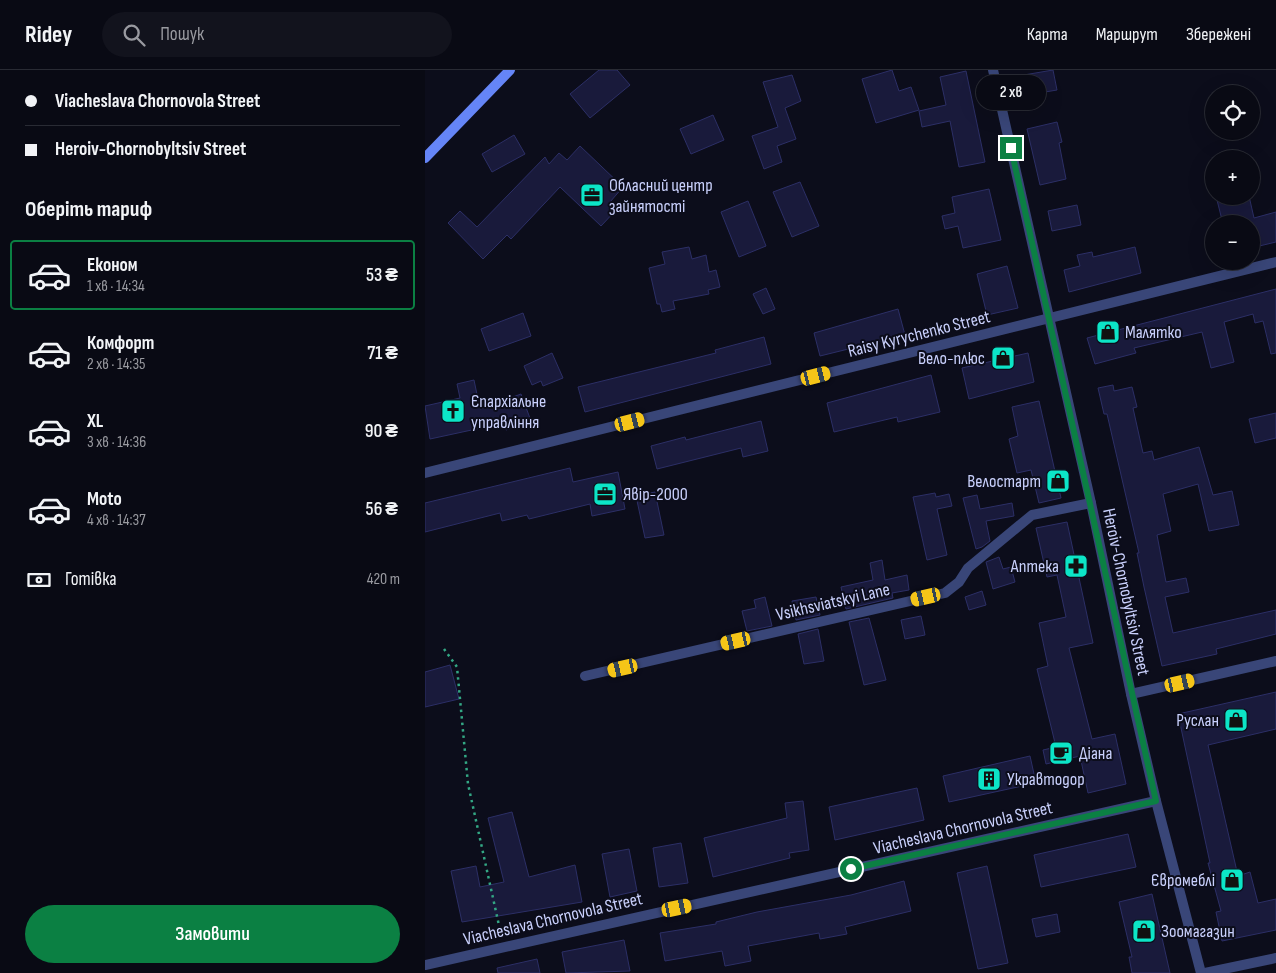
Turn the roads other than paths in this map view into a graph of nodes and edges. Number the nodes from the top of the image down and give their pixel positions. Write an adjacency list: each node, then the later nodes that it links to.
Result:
1 (510, 70): 3 (main road)
2 (993, 70): 5 (street, Heroiv-Chornobyltsiv Street)
3 (425, 158)
4 (1276, 262): 5 (street, Raisy Kyrychenko Street)
5 (1049, 318): 6 (street, Raisy Kyrychenko Street); 7 (street, Heroiv-Chornobyltsiv Street)
6 (425, 473)
7 (1091, 503): 9 (street, Vsikhsviatskyi Lane); 10 (street, Heroiv-Chornobyltsiv Street)
8 (1276, 662): 10 (street)
9 (585, 676)
10 (1131, 694): 11 (street, Heroiv-Chornobyltsiv Street)
11 (1156, 801): 13 (street, Viacheslava Chornovola Street); 14 (street, Heroiv-Chornobyltsiv Street)
12 (1276, 958): 15 (street)
13 (425, 965)
14 (1201, 973)
15 (1205, 973)

